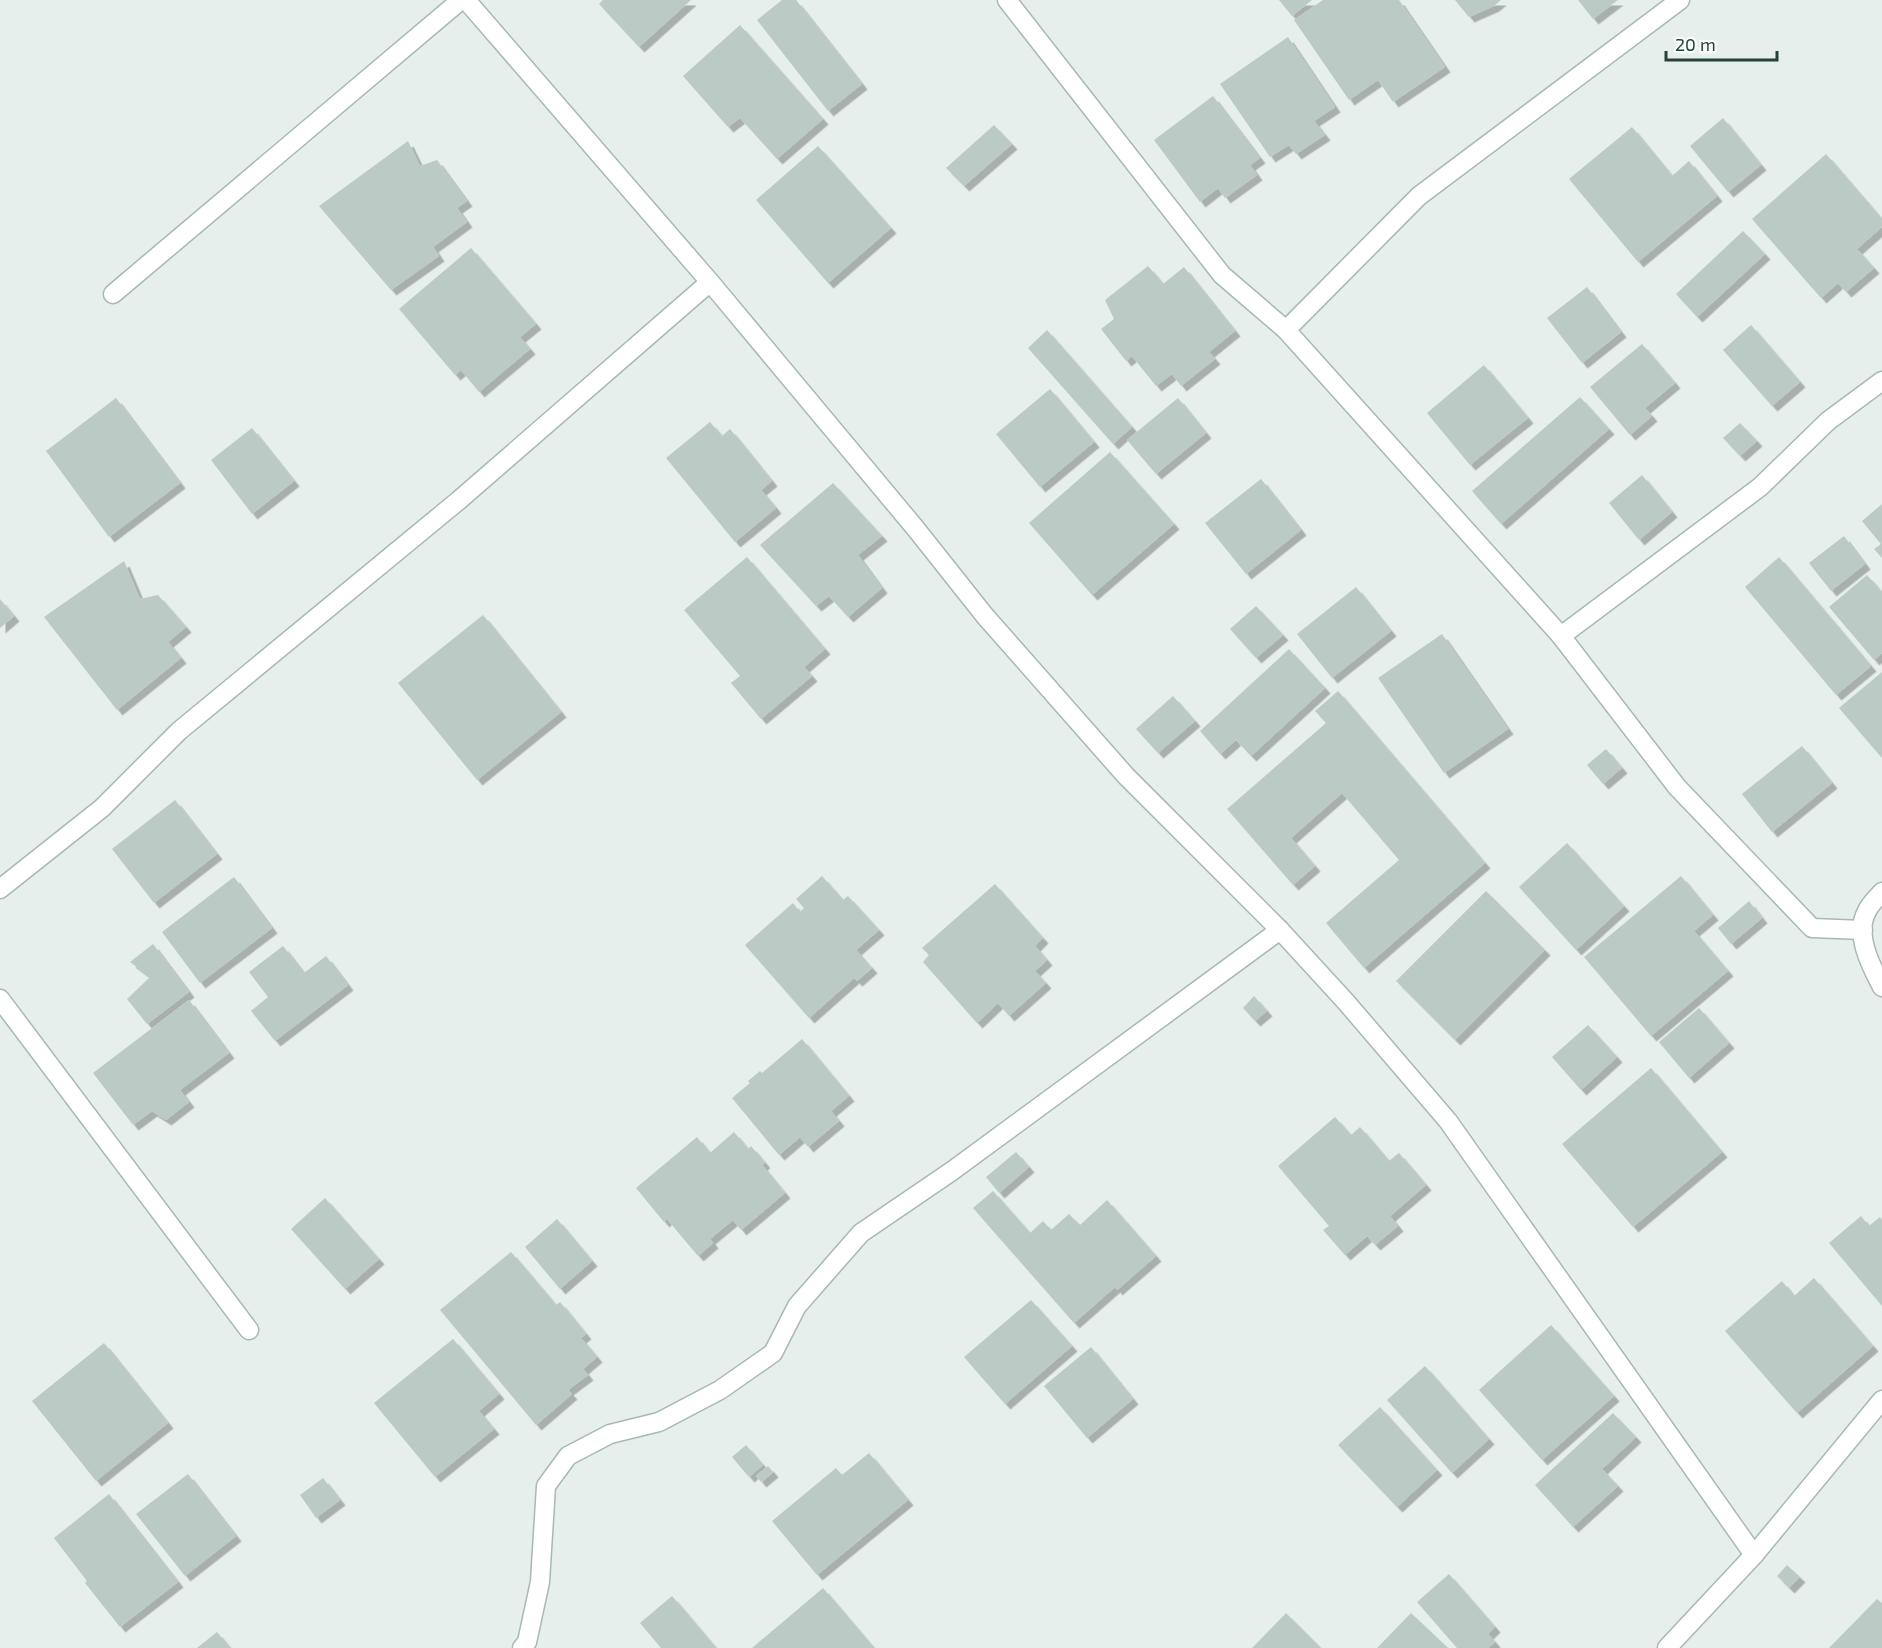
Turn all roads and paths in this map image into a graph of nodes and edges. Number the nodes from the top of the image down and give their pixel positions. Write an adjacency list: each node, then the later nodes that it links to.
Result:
1 (461, 0): 6 (street)
2 (466, 0): 5 (street)
3 (1007, 0): 7 (street)
4 (1680, 0): 7 (street)
5 (710, 282): 10 (street); 12 (street)
6 (113, 294)
7 (1286, 330): 9 (street)
8 (1882, 381): 9 (street)
9 (1561, 636): 13 (street)
10 (0, 889)
11 (1882, 892): 13 (street)
12 (1280, 930): 18 (street); 19 (street)
13 (1863, 930): 14 (street)
14 (1882, 987)
15 (0, 999): 16 (street)
16 (249, 1330)
17 (1882, 1400): 18 (street)
18 (1754, 1555): 20 (street)
19 (522, 1648)
20 (1667, 1648)

